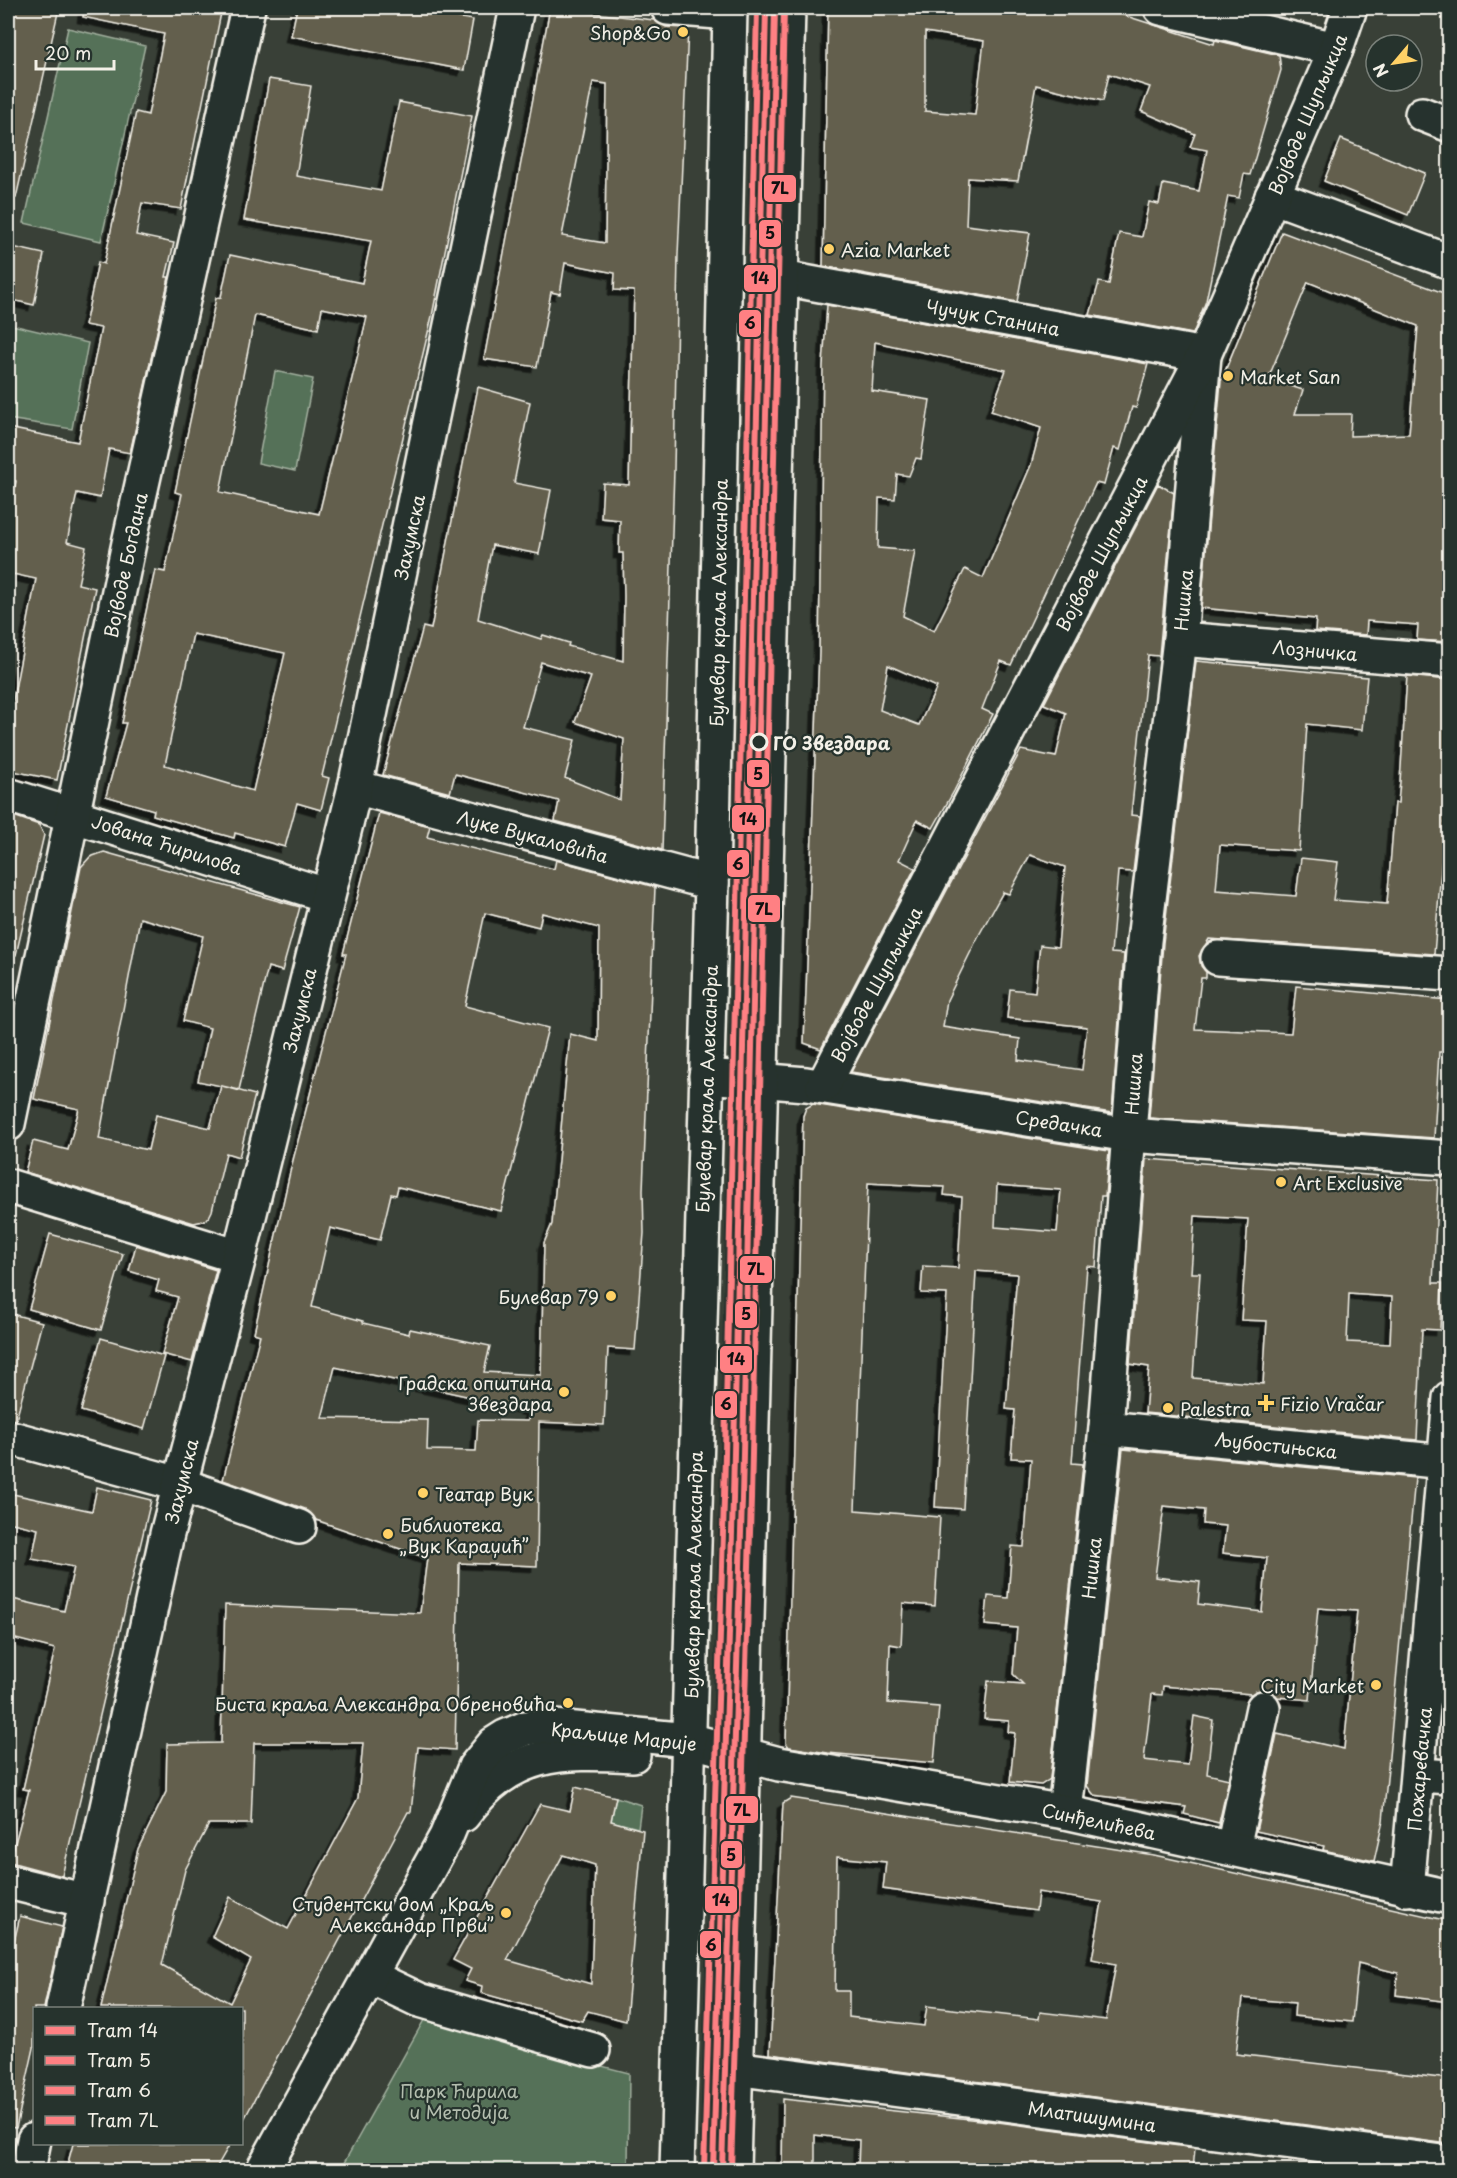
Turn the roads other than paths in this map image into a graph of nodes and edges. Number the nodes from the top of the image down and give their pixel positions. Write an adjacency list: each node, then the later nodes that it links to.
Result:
1 (248, 8): 19 (street, Војводе Богдана)
2 (517, 8): 17 (street, Захумска)
3 (668, 8): 7 (street)
4 (788, 8): 11 (street)
5 (1161, 8): 8 (street)
6 (1350, 8): 8 (street, Војводе Шупљикца)
7 (730, 10): 20 (street, Булевар краља Александра)
8 (1336, 49): 9 (street, Војводе Шупљикца)
9 (1272, 196): 10 (street); 12 (street, Војводе Шупљикца)
10 (1449, 262)
11 (782, 278): 12 (street, Чучук Станина); 25 (street)
12 (1204, 355): 13 (street, Војводе Шупљикца); 14 (street, Нишка)
13 (1146, 467): 14 (street); 26 (street, Војводе Шупљикца)
14 (1193, 491): 15 (street, Нишка)
15 (1180, 639): 16 (street, Лозничка); 28 (street, Нишка)
16 (1449, 662)
17 (355, 787): 20 (street, Луке Вукаловића); 21 (street, Захумска)
18 (8, 795): 19 (street, Јована Ћирилова)
19 (72, 814): 21 (street, Јована Ћирилова); 27 (street, Војводе Богдана)
20 (712, 883): 24 (street, Булевар краља Александра)
21 (326, 895): 31 (street, Захумска)
22 (1218, 958): 23 (street)
23 (1449, 974)
24 (705, 1076): 25 (street, Средачка); 40 (street, Булевар краља Александра)
25 (762, 1079): 26 (street, Средачка); 41 (street)
26 (823, 1086): 28 (street, Средачка)
27 (8, 1124)
28 (1129, 1134): 29 (street, Средачка); 33 (street, Нишка)
29 (1449, 1158)
30 (8, 1186): 31 (street)
31 (239, 1257): 36 (street, Захумска)
32 (1449, 1398): 35 (street, Пожаревачка)
33 (1106, 1428): 35 (street, Љубостињска); 43 (street, Нишка)
34 (8, 1437): 36 (street)
35 (1445, 1462): 38 (street, Пожаревачка)
36 (179, 1484): 37 (street); 48 (street, Захумска)
37 (299, 1527)
38 (1441, 1613): 42 (street, Пожаревачка)
39 (1263, 1708): 44 (street)
40 (689, 1750): 41 (street, Краљице Марије); 49 (street, Краљице Марије); 58 (street, Булевар краља Александра)
41 (745, 1757): 43 (street, Синђелићева); 52 (street)
42 (1434, 1776): 46 (street, Пожаревачка)
43 (1065, 1812): 44 (street, Синђелићева)
44 (1233, 1848): 46 (street, Синђелићева)
45 (8, 1882): 48 (street)
46 (1407, 1889): 47 (street, Синђелићева)
47 (1449, 1897)
48 (87, 1901): 50 (street, Захумска)
49 (371, 1977): 51 (street); 57 (street, Краљице Марије)
50 (63, 2007)
51 (593, 2050)
52 (734, 2068): 55 (street, Млатишумина); 59 (street)
53 (33, 2145): 56 (street)
54 (1449, 2163): 55 (street, Млатишумина)
55 (1411, 2164)
56 (28, 2170)
57 (263, 2170)
58 (677, 2170)
59 (733, 2170)

